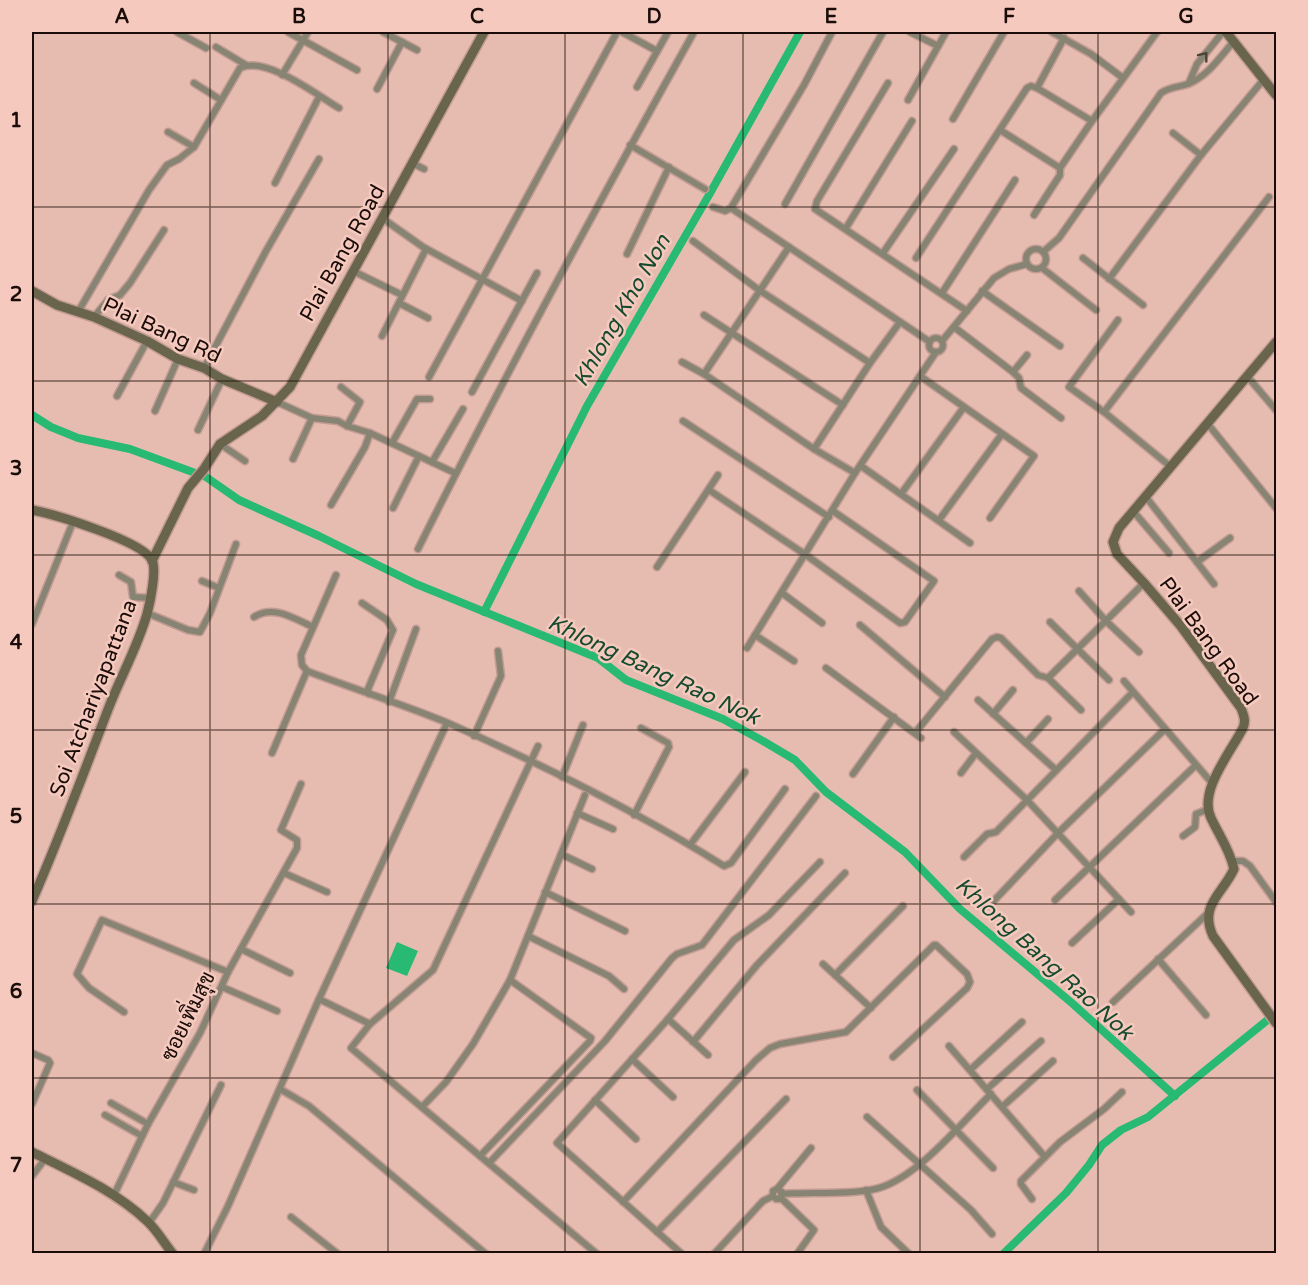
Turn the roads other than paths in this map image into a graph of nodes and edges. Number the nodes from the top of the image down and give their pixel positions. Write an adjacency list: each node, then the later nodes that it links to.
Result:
1 (177, 32): 24 (street)
2 (288, 32): 19 (street)
3 (309, 32): 19 (street)
4 (384, 32): 21 (street)
5 (484, 32): 54 (street, Plai Bang Road)
6 (617, 32): 81 (street)
7 (622, 32): 26 (street)
8 (668, 32): 26 (street)
9 (694, 32): 49 (street)
10 (832, 32): 64 (street)
11 (883, 32): 62 (street)
12 (910, 32): 22 (street)
13 (946, 32): 22 (street)
14 (1004, 32): 43 (street)
15 (1052, 32): 18 (street)
16 (1155, 32): 30 (street)
17 (1224, 32): 20 (street); 34 (street, one-way to 17)
18 (1064, 38): 30 (street); 36 (street)
19 (303, 40): 28 (street); 29 (street)
20 (1233, 41): 31 (street); 34 (street)
21 (402, 42): 25 (street); 37 (street)
22 (938, 46): 41 (street)
23 (216, 47): 27 (street)
24 (206, 48)
25 (417, 50)
26 (657, 51): 35 (street)
27 (246, 64): 29 (street); 40 (street)
28 (357, 70)
29 (282, 75): 39 (street)
30 (1124, 78): 45 (street)
31 (1264, 79): 38 (street); 52 (street)
32 (194, 83): 40 (street)
33 (888, 83): 67 (street)
34 (1189, 83): 72 (street)
35 (637, 87)
36 (1037, 88): 45 (street); 46 (street)
37 (377, 89)
38 (1276, 95)
39 (319, 97): 42 (street); 59 (street)
40 (221, 100): 50 (street)
41 (908, 100)
42 (339, 108)
43 (953, 119)
44 (912, 121): 67 (street)
45 (1092, 121): 56 (street)
46 (1000, 130): 56 (street); 75 (street)
47 (168, 132): 50 (street)
48 (1173, 133): 52 (street)
49 (630, 145): 55 (street); 147 (street)
50 (194, 147): 93 (street)
51 (954, 149): 73 (street)
52 (1201, 156): 82 (street)
53 (319, 159): 112 (street)
54 (412, 163): 57 (street); 66 (street, Plai Bang Road)
55 (669, 167): 60 (street); 74 (street)
56 (1060, 168): 65 (street)
57 (424, 169)
58 (1015, 180): 86 (street)
59 (275, 183)
60 (705, 189)
61 (1269, 196): 129 (street)
62 (785, 204)
63 (713, 207): 64 (street)
64 (731, 208): 70 (street)
65 (1034, 215)
66 (382, 218): 71 (street); 79 (street, Plai Bang Road)
67 (846, 228): 73 (street)
68 (164, 230): 95 (street)
69 (693, 242): 83 (street)
70 (789, 247): 83 (street); 98 (street)
71 (426, 249): 81 (street); 87 (street)
72 (1043, 252): 77 (street); 78 (street)
73 (883, 253): 86 (street)
74 (627, 255)
75 (916, 258)
76 (1083, 258): 82 (street)
77 (1027, 264): 78 (street); 85 (street)
78 (1042, 268): 91 (street)
79 (353, 271): 87 (street); 123 (street, Plai Bang Road)
80 (537, 273): 88 (street)
81 (481, 279): 88 (street); 117 (street)
82 (1109, 279): 90 (street)
83 (759, 290): 100 (street); 111 (street)
84 (32, 291): 93 (street, Plai Bang Rd)
85 (982, 291): 92 (street); 106 (street)
86 (942, 293): 92 (street)
87 (402, 295): 89 (street)
88 (522, 301): 120 (street)
89 (399, 303): 96 (street); 101 (street)
90 (1143, 305)
91 (1096, 310)
92 (967, 311): 99 (street)
93 (78, 312): 95 (street, Plai Bang Rd)
94 (704, 315): 100 (street)
95 (94, 317): 103 (street, Plai Bang Rd)
96 (428, 318)
97 (1118, 320): 129 (street)
98 (900, 322): 104 (street); 111 (street)
99 (954, 327): 102 (street); 113 (street)
100 (732, 333): 114 (street); 124 (street)
101 (382, 336)
102 (942, 341): 104 (street); 107 (street)
103 (147, 342): 109 (street, Plai Bang Rd); 121 (street)
104 (930, 342): 107 (street)
105 (1276, 342): 116 (street, Plai Bang Road)
106 (1060, 346)
107 (936, 352): 115 (street)
108 (1027, 355): 113 (street)
109 (178, 359): 112 (street, Plai Bang Rd); 128 (street)
110 (682, 362): 114 (street)
111 (870, 363): 124 (street)
112 (204, 368): 118 (street, Plai Bang Rd)
113 (1013, 372): 131 (street)
114 (704, 374): 140 (street)
115 (920, 376): 125 (street); 145 (street)
116 (1247, 376): 127 (street); 133 (street, Plai Bang Road)
117 (429, 377)
118 (222, 379): 123 (street, Plai Bang Rd); 135 (street)
119 (341, 387): 134 (street)
120 (472, 392)
121 (117, 396)
122 (430, 399): 138 (street)
123 (277, 402): 130 (street); 139 (street, Plai Bang Road)
124 (843, 405): 140 (street)
125 (964, 407): 137 (street); 151 (street)
126 (463, 409): 144 (street)
127 (1276, 410)
128 (155, 411)
129 (1104, 412): 146 (street)
130 (312, 418): 134 (street); 142 (street)
131 (1060, 418)
132 (683, 421): 158 (street)
133 (1207, 423): 146 (street, Plai Bang Road); 155 (street)
134 (347, 426): 136 (street)
135 (198, 430)
136 (370, 432): 138 (street); 153 (street)
137 (1002, 434): 159 (street); 160 (street)
138 (392, 443): 141 (street)
139 (220, 444): 143 (street); 168 (street, Plai Bang Road)
140 (814, 449): 148 (street)
141 (419, 456): 144 (street); 154 (street)
142 (293, 459)
143 (245, 461)
144 (432, 462): 147 (street)
145 (861, 466): 148 (street); 151 (street)
146 (1171, 467): 152 (street, Plai Bang Road)
147 (455, 473): 165 (street)
148 (855, 473): 158 (street)
149 (718, 475): 150 (street)
150 (709, 490): 167 (street); 170 (street)
151 (901, 494): 160 (street)
152 (1146, 496): 157 (street, Plai Bang Road); 169 (street)
153 (331, 505)
154 (393, 508)
155 (1276, 508)
156 (32, 510): 161 (street)
157 (1133, 511): 166 (street); 174 (street, Plai Bang Road)
158 (831, 514): 167 (street); 167 (street)
159 (990, 518)
160 (939, 520): 163 (street)
161 (74, 522): 168 (street); 185 (street)
162 (1230, 538): 169 (street)
163 (970, 543)
164 (236, 544): 176 (street)
165 (418, 549)
166 (1169, 553)
167 (806, 555): 178 (street)
168 (152, 561): 179 (street, Soi Atchariyapattana)
169 (1197, 562): 175 (street)
170 (657, 567)
171 (119, 575): 179 (street)
172 (336, 575): 188 (street)
173 (202, 581): 176 (street)
174 (1144, 582): 183 (street); 230 (street, Plai Bang Road)
175 (1214, 584)
176 (219, 588): 181 (street)
177 (1079, 591): 183 (street)
178 (782, 593): 186 (street); 190 (street)
179 (150, 598): 181 (street, Soi Atchariyapattana)
180 (362, 603): 203 (street)
181 (147, 613): 255 (street, Soi Atchariyapattana)
182 (254, 617): 188 (street)
183 (1106, 621): 192 (street); 194 (street)
184 (1050, 622): 192 (street)
185 (32, 624)
186 (822, 624)
187 (860, 625): 204 (street)
188 (313, 627): 197 (street)
189 (416, 629): 206 (street)
190 (755, 635): 191 (street); 195 (street)
191 (747, 648)
192 (1077, 649): 198 (street); 199 (street)
193 (498, 651): 217 (street)
194 (1140, 652)
195 (794, 661)
196 (826, 668): 209 (street)
197 (307, 671): 203 (street); 221 (street)
198 (1048, 678): 204 (street); 207 (street)
199 (1108, 680)
200 (1124, 681): 202 (street)
201 (1013, 690): 208 (street)
202 (1133, 692): 214 (street); 225 (street)
203 (369, 694): 206 (street)
204 (945, 697): 216 (street)
205 (978, 700): 208 (street)
206 (389, 702): 211 (street)
207 (1081, 710)
208 (993, 714): 219 (street)
209 (894, 717): 216 (street); 228 (street)
210 (1048, 719): 219 (street)
211 (447, 723): 217 (street); 273 (street)
212 (583, 725): 229 (street)
213 (641, 728): 238 (street)
214 (1165, 729): 224 (street); 240 (street)
215 (954, 732): 222 (street)
216 (915, 733): 218 (street)
217 (474, 736): 223 (street)
218 (921, 738)
219 (1026, 743): 225 (street)
220 (538, 746): 223 (street)
221 (272, 753)
222 (976, 753): 227 (street); 235 (street)
223 (530, 762): 229 (street); 282 (street)
224 (1196, 765): 230 (street); 247 (street)
225 (1056, 770): 235 (street)
226 (745, 772): 242 (street)
227 (961, 773)
228 (854, 774)
229 (562, 777): 238 (street)
230 (1212, 783): 236 (street, Plai Bang Road)
231 (301, 784): 249 (street, ซอยเพิ่มสุข)
232 (784, 789): 242 (street)
233 (585, 795): 237 (street)
234 (816, 796): 315 (street)
235 (1027, 800): 240 (street); 244 (street)
236 (1209, 809): 241 (street); 245 (street, Plai Bang Road)
237 (577, 813): 239 (street); 243 (street)
238 (634, 814): 242 (street)
239 (613, 829)
240 (1058, 833): 247 (street); 258 (street)
241 (1183, 836)
242 (690, 845)
243 (561, 854): 248 (street); 252 (street)
244 (964, 857)
245 (1233, 861): 256 (street); 260 (street)
246 (820, 862): 279 (street)
247 (1089, 866): 253 (street); 254 (street)
248 (592, 869)
249 (284, 873): 251 (street); 264 (street, ซอยเพิ่มสุข)
250 (845, 873): 284 (street)
251 (327, 892)
252 (546, 892): 261 (street); 262 (street)
253 (1119, 899): 259 (street); 263 (street)
254 (1055, 900)
255 (32, 901)
256 (1276, 902)
257 (903, 906): 269 (street)
258 (989, 906)
259 (1131, 912)
260 (1207, 914): 265 (street); 281 (street)
261 (625, 931)
262 (528, 936): 270 (street); 272 (street)
263 (1072, 943)
264 (241, 949): 267 (street, ซอยเพิ่มสุข); 268 (street)
265 (1158, 959): 274 (street); 278 (street)
266 (823, 964): 269 (street)
267 (228, 972): 271 (street, ซอยเพิ่มสุข); 277 (street)
268 (290, 973)
269 (835, 975): 275 (street)
270 (510, 980): 302 (street); 312 (street)
271 (222, 987): 276 (street); 306 (street, ซอยเพิ่มสุข)
272 (624, 989)
273 (319, 999): 282 (street); 293 (street)
274 (1113, 1002)
275 (871, 1008): 288 (street); 325 (street)
276 (277, 1011)
277 (124, 1012)
278 (1206, 1015)
279 (668, 1019): 284 (street); 289 (street)
280 (1022, 1022): 291 (street)
281 (1276, 1023)
282 (370, 1024): 302 (street)
283 (1041, 1041): 295 (street)
284 (693, 1042): 287 (street)
285 (949, 1046): 291 (street)
286 (32, 1053): 301 (street)
287 (708, 1055)
288 (893, 1057)
289 (632, 1059): 297 (street); 299 (street)
290 (1053, 1061): 303 (street)
291 (970, 1070): 295 (street)
292 (221, 1085): 319 (street)
293 (280, 1089): 331 (street); 333 (street)
294 (917, 1090): 307 (street)
295 (989, 1092): 303 (street); 307 (street)
296 (1122, 1092): 313 (street)
297 (673, 1097)
298 (786, 1099): 328 (street)
299 (595, 1100): 309 (street); 325 (street)
300 (111, 1103): 306 (street)
301 (32, 1104)
302 (422, 1107): 312 (street)
303 (1002, 1107): 313 (street)
304 (105, 1115): 308 (street)
305 (867, 1118): 316 (street)
306 (148, 1124): 308 (street, ซอยเพิ่มสุข)
307 (956, 1129): 316 (street); 317 (street)
308 (142, 1136): 323 (street, ซอยเพิ่มสุข)
309 (636, 1139)
310 (812, 1148): 322 (street)
311 (32, 1152): 314 (street)
312 (480, 1156): 315 (street)
313 (1045, 1157): 324 (street)
314 (45, 1159): 318 (street); 323 (street)
315 (489, 1163): 334 (street)
316 (919, 1166): 321 (street); 329 (street)
317 (993, 1168)
318 (32, 1176)
319 (173, 1182): 320 (street); 327 (street)
320 (194, 1190)
321 (866, 1190): 322 (street); 338 (street)
322 (780, 1193): 336 (street); 337 (street)
323 (114, 1195): 327 (street)
324 (1032, 1199)
325 (623, 1202): 328 (street)
326 (291, 1217): 332 (street)
327 (149, 1223): 330 (street)
328 (657, 1232): 335 (street)
329 (992, 1234)
330 (173, 1254)
331 (204, 1254)
332 (338, 1254)
333 (486, 1254)
334 (597, 1254)
335 (682, 1254)
336 (714, 1254)
337 (797, 1254)
338 (909, 1254)

